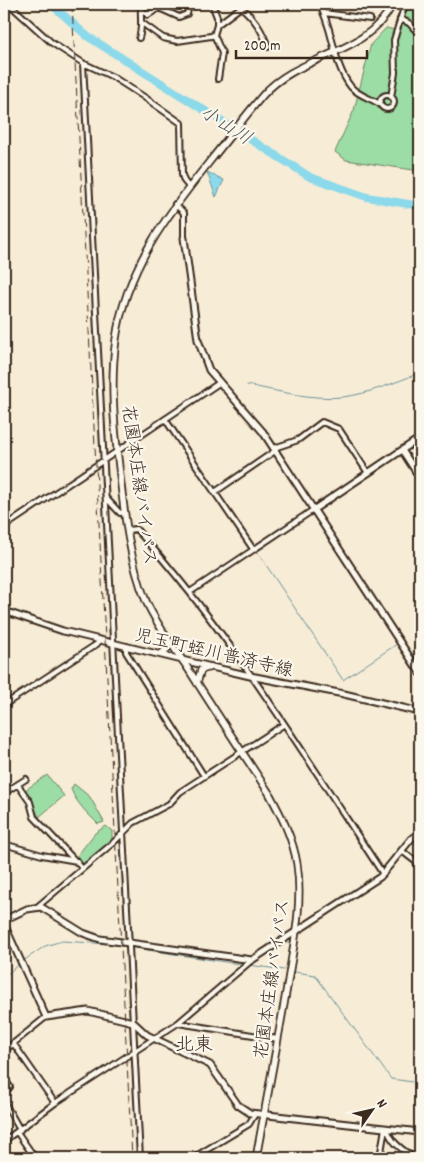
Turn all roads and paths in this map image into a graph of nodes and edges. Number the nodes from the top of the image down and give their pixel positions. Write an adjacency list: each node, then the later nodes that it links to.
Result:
1 (9, 4): 20 (street)
2 (141, 4): 9 (street)
3 (197, 4): 9 (street)
4 (212, 4): 14 (street)
5 (319, 4): 10 (street)
6 (393, 4): 19 (main road, 花園本庄線バイパス)
7 (405, 4): 12 (street)
8 (243, 5): 14 (street); 18 (street)
9 (141, 9): 13 (street)
10 (324, 13): 11 (street); 19 (street)
11 (370, 19)
12 (400, 19): 16 (street); 22 (street)
13 (142, 23): 15 (street); 17 (street)
14 (217, 25): 15 (street)
15 (214, 35): 21 (street)
16 (420, 35)
17 (139, 38)
18 (268, 47)
19 (335, 53): 24 (street); 26 (main road, 花園本庄線バイパス)
20 (83, 63): 26 (street); 35 (street)
21 (218, 80)
22 (389, 95): 23 (street); 25 (street)
23 (381, 99): 24 (street); 25 (street)
24 (376, 101): 25 (street)
25 (381, 106)
26 (189, 187): 27 (main road, 花園本庄線バイパス)
27 (175, 204): 28 (street); 34 (main road, 花園本庄線バイパス)
28 (184, 238): 29 (street)
29 (219, 383): 30 (street); 32 (street)
30 (165, 419): 34 (street); 38 (street)
31 (420, 438): 33 (street)
32 (275, 450): 36 (street); 38 (street); 40 (street)
33 (402, 450): 36 (street); 37 (street)
34 (117, 451): 35 (street); 41 (main road, 花園本庄線バイパス)
35 (103, 460): 39 (street); 42 (street)
36 (368, 473): 40 (street)
37 (420, 478)
38 (215, 492): 44 (street)
39 (106, 498): 41 (street); 49 (street)
40 (313, 510): 44 (street); 54 (street)
41 (125, 512): 43 (main road, 花園本庄線バイパス)
42 (4, 527)
43 (128, 530): 45 (street); 47 (main road, 花園本庄線バイパス)
44 (253, 549): 45 (street)
45 (190, 592): 55 (street)
46 (4, 611): 48 (street, 児玉町蛭川普済寺線)
47 (168, 639): 51 (main road); 52 (main road, 花園本庄線バイパス)
48 (99, 640): 49 (street, 児玉町蛭川普済寺線); 57 (street)
49 (113, 643): 50 (street, 児玉町蛭川普済寺線); 65 (street)
50 (126, 646): 51 (street, 児玉町蛭川普済寺線); 61 (street)
51 (161, 654): 52 (street, 児玉町蛭川普済寺線)
52 (182, 660): 53 (street, 児玉町蛭川普済寺線); 56 (main road, 花園本庄線バイパス)
53 (211, 667): 55 (street, 児玉町蛭川普済寺線); 56 (main road)
54 (420, 673)
55 (250, 676): 58 (street, 児玉町蛭川普済寺線); 59 (street)
56 (197, 683): 60 (main road, 花園本庄線バイパス)
57 (4, 705)
58 (420, 712)
59 (283, 725): 60 (street); 72 (street)
60 (242, 752): 61 (street); 76 (main road, 花園本庄線バイパス)
61 (204, 776): 65 (street)
62 (26, 779): 63 (street)
63 (18, 785): 64 (street); 69 (street)
64 (4, 793)
65 (124, 831): 71 (street); 77 (street)
66 (420, 832): 68 (street)
67 (4, 844): 69 (street)
68 (402, 851): 70 (street); 72 (street)
69 (77, 861): 71 (street)
70 (420, 865)
71 (82, 868): 73 (street)
72 (383, 874): 76 (street)
73 (37, 907): 74 (street); 77 (street)
74 (4, 920)
75 (4, 924): 79 (street)
76 (295, 933): 78 (street); 83 (main road, 花園本庄線バイパス)
77 (129, 943): 78 (street); 80 (street)
78 (252, 960): 81 (street)
79 (46, 1017): 80 (street); 84 (street)
80 (133, 1022): 82 (street); 86 (street)
81 (178, 1023): 82 (street); 83 (street)
82 (156, 1039): 86 (street); 91 (street)
83 (278, 1039): 92 (main road, 花園本庄線バイパス)
84 (13, 1043): 85 (street); 90 (street)
85 (4, 1048)
86 (135, 1053): 90 (street); 98 (street)
87 (4, 1078): 88 (street)
88 (4, 1094)
89 (4, 1102): 94 (street)
90 (55, 1102): 94 (street)
91 (255, 1114): 92 (street); 99 (street)
92 (264, 1115): 93 (street); 100 (main road, 花園本庄線バイパス)
93 (386, 1128): 95 (street); 101 (street); 102 (street)
94 (19, 1131): 96 (street); 97 (street)
95 (420, 1132)
96 (4, 1141)
97 (34, 1158)
98 (140, 1158)
99 (193, 1158)
100 (256, 1158)
101 (380, 1158)
102 (414, 1158)

